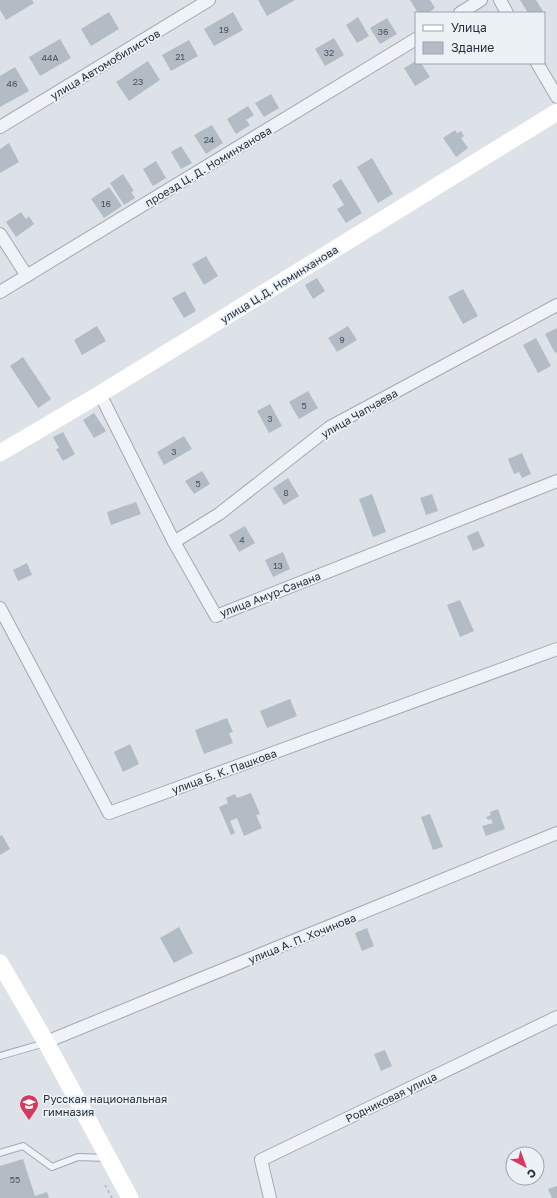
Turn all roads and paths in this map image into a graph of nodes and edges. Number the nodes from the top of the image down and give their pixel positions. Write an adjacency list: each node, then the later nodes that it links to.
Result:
1 (209, 0): 10 (street, улица Автомобилистов)
2 (481, 0): 4 (street)
3 (500, 0): 5 (street)
4 (462, 12)
5 (506, 12)
6 (415, 40): 12 (street, проезд Ц. Д. Номинханова)
7 (538, 64): 8 (street)
8 (557, 97)
9 (557, 112): 15 (street, улица Ц.Д. Номинханова)
10 (0, 127)
11 (0, 234): 12 (street)
12 (27, 276): 13 (street, проезд Ц. Д. Номинханова)
13 (0, 292)
14 (557, 305): 18 (street, улица Чапчаева)
15 (100, 394): 16 (street, улица Ц.Д. Номинханова); 18 (street, улица Амур-Санана)
16 (0, 453)
17 (557, 481): 18 (street, улица Амур-Санана)
18 (174, 542)
19 (0, 608): 20 (street, улица Б. К. Пашкова)
20 (557, 649)
21 (557, 833): 24 (street, улица А. П. Хочинова)
22 (0, 963): 24 (street)
23 (557, 1017): 29 (street, Родниковая улица)
24 (46, 1042): 25 (lane); 27 (street)
25 (0, 1056)
26 (0, 1153): 27 (lane)
27 (109, 1158): 28 (street)
28 (130, 1198)
29 (270, 1198)

